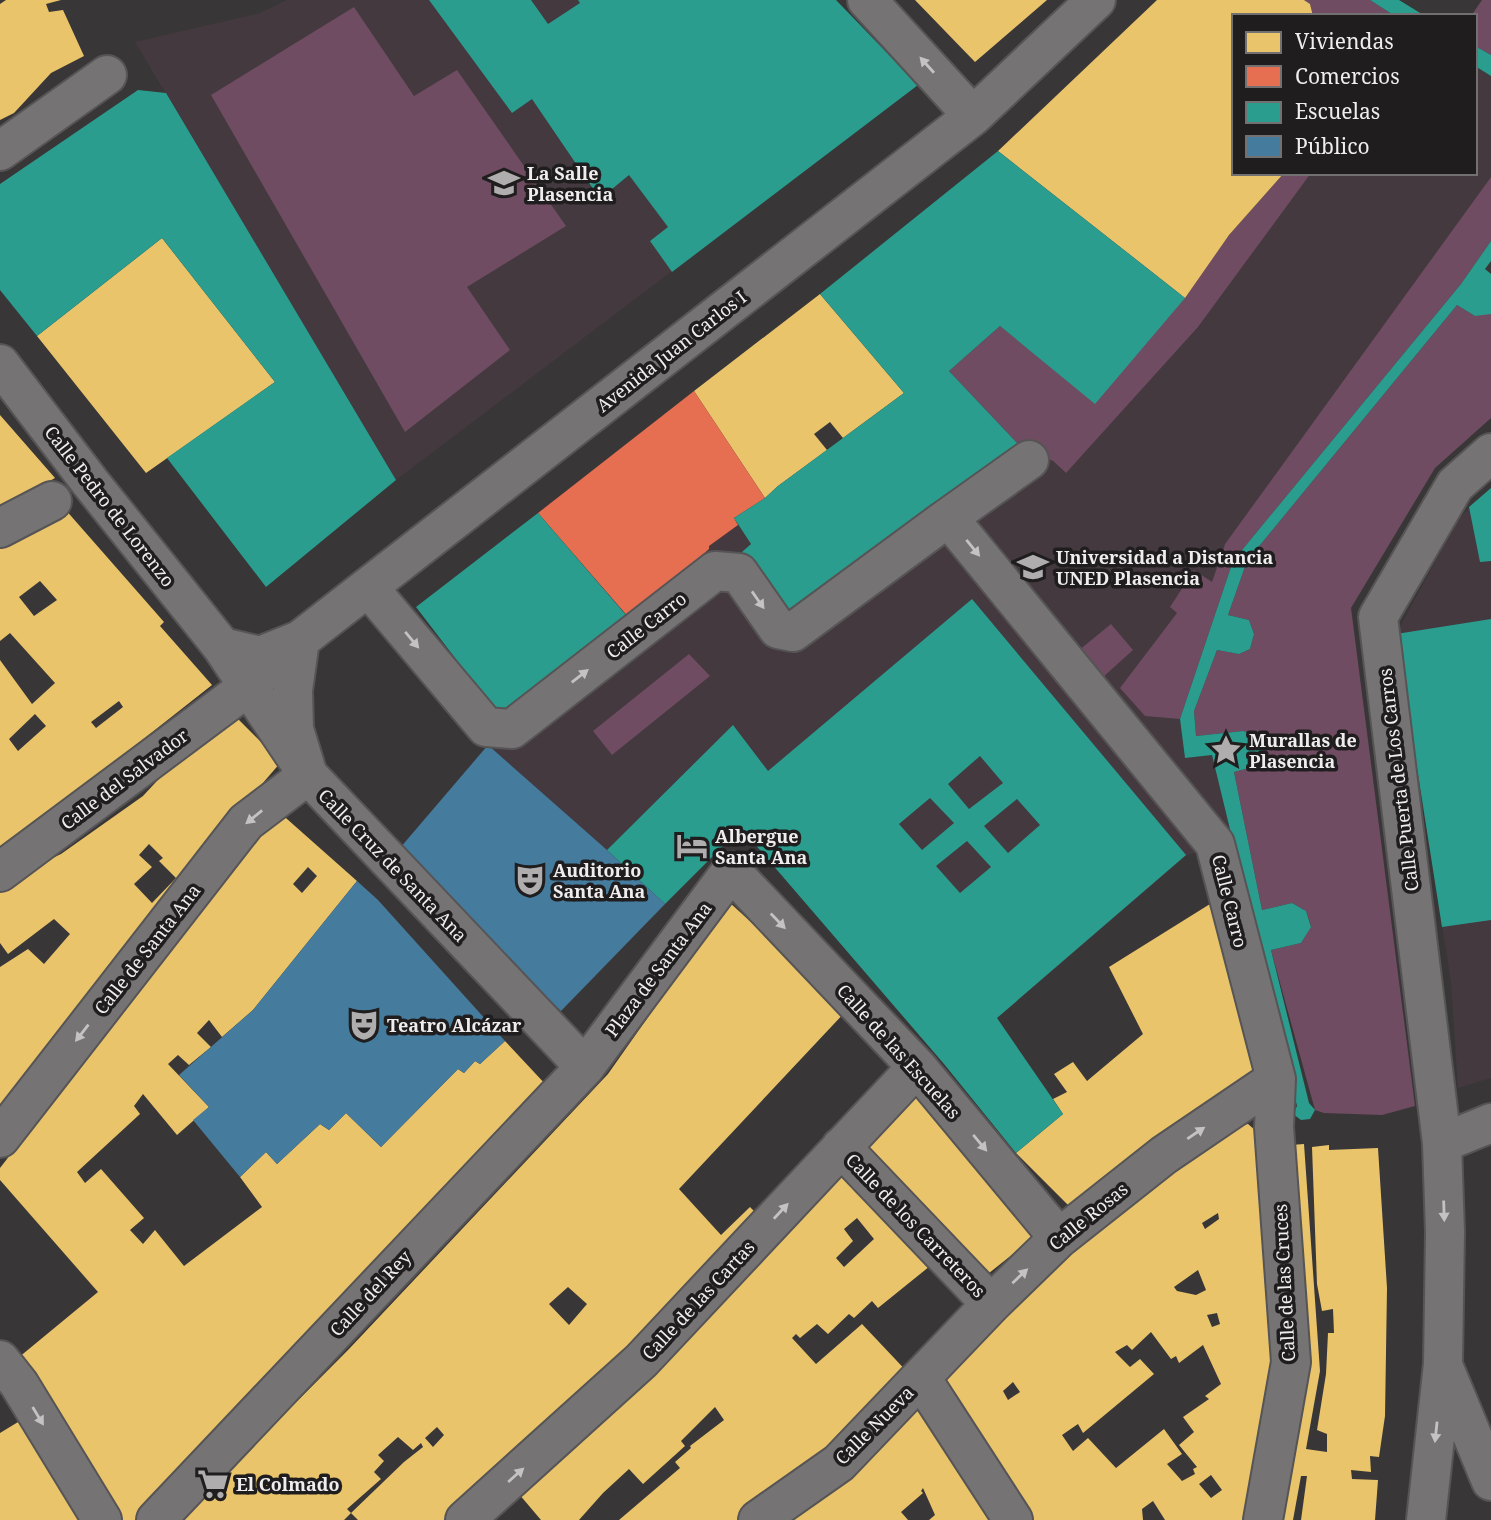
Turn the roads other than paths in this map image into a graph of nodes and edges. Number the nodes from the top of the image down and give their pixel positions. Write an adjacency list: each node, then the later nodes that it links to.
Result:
1 (867, 0): 4 (street, one-way to 1)
2 (1096, 0): 4 (street, Avenida Juan Carlos I)
3 (107, 75): 5 (street)
4 (973, 116): 12 (street, Avenida Juan Carlos I)
5 (0, 151)
6 (0, 364): 14 (street, Calle Pedro de Lorenzo)
7 (1491, 453): 25 (street, Calle Puerta de Los Carros)
8 (1029, 460): 10 (street, Calle Carro)
9 (52, 501): 11 (street)
10 (942, 522): 12 (street, Calle Carro, one-way to 10); 21 (street, Calle Carro, one-way to 21)
11 (0, 528)
12 (368, 587): 13 (street, Avenida Juan Carlos I)
13 (300, 640): 14 (street, Avenida Juan Carlos I); 15 (street, Calle del Salvador); 16 (street)
14 (222, 647): 15 (street, Calle Cruz de Santa Ana)
15 (249, 686): 16 (street, Calle Cruz de Santa Ana); 18 (street, Calle del Salvador)
16 (308, 775): 19 (street, Calle Cruz de Santa Ana); 24 (street, Calle de Santa Ana, one-way to 24)
17 (731, 871): 19 (street, Plaza de Santa Ana); 20 (street, Calle de las Escuelas, one-way to 20)
18 (0, 872)
19 (585, 1067): 34 (street, Calle del Rey)
20 (916, 1067): 26 (street, Calle de las Cartas); 27 (street, Calle de las Escuelas, one-way to 27)
21 (1276, 1079): 23 (street, Calle Carro); 27 (street, Calle Rosas, one-way to 21)
22 (1491, 1122): 25 (street)
23 (1274, 1127): 38 (street, Calle de las Cruces)
24 (0, 1138)
25 (1442, 1143): 30 (street, Calle Puerta de Los Carros, one-way to 30)
26 (841, 1147): 28 (street, Calle de los Carreteros); 35 (street, Calle de las Cartas, one-way to 26)
27 (1059, 1238): 28 (street, Calle Rosas, one-way to 27)
28 (990, 1304): 31 (street, Calle Rosas)
29 (0, 1360): 33 (street, one-way to 33)
30 (1443, 1364): 32 (street); 39 (street, one-way to 39)
31 (921, 1378): 36 (street, Calle Nueva); 37 (street)
32 (1491, 1481)
33 (102, 1520)
34 (156, 1520)
35 (465, 1520)
36 (758, 1520)
37 (1013, 1520)
38 (1263, 1520)
39 (1426, 1520)

